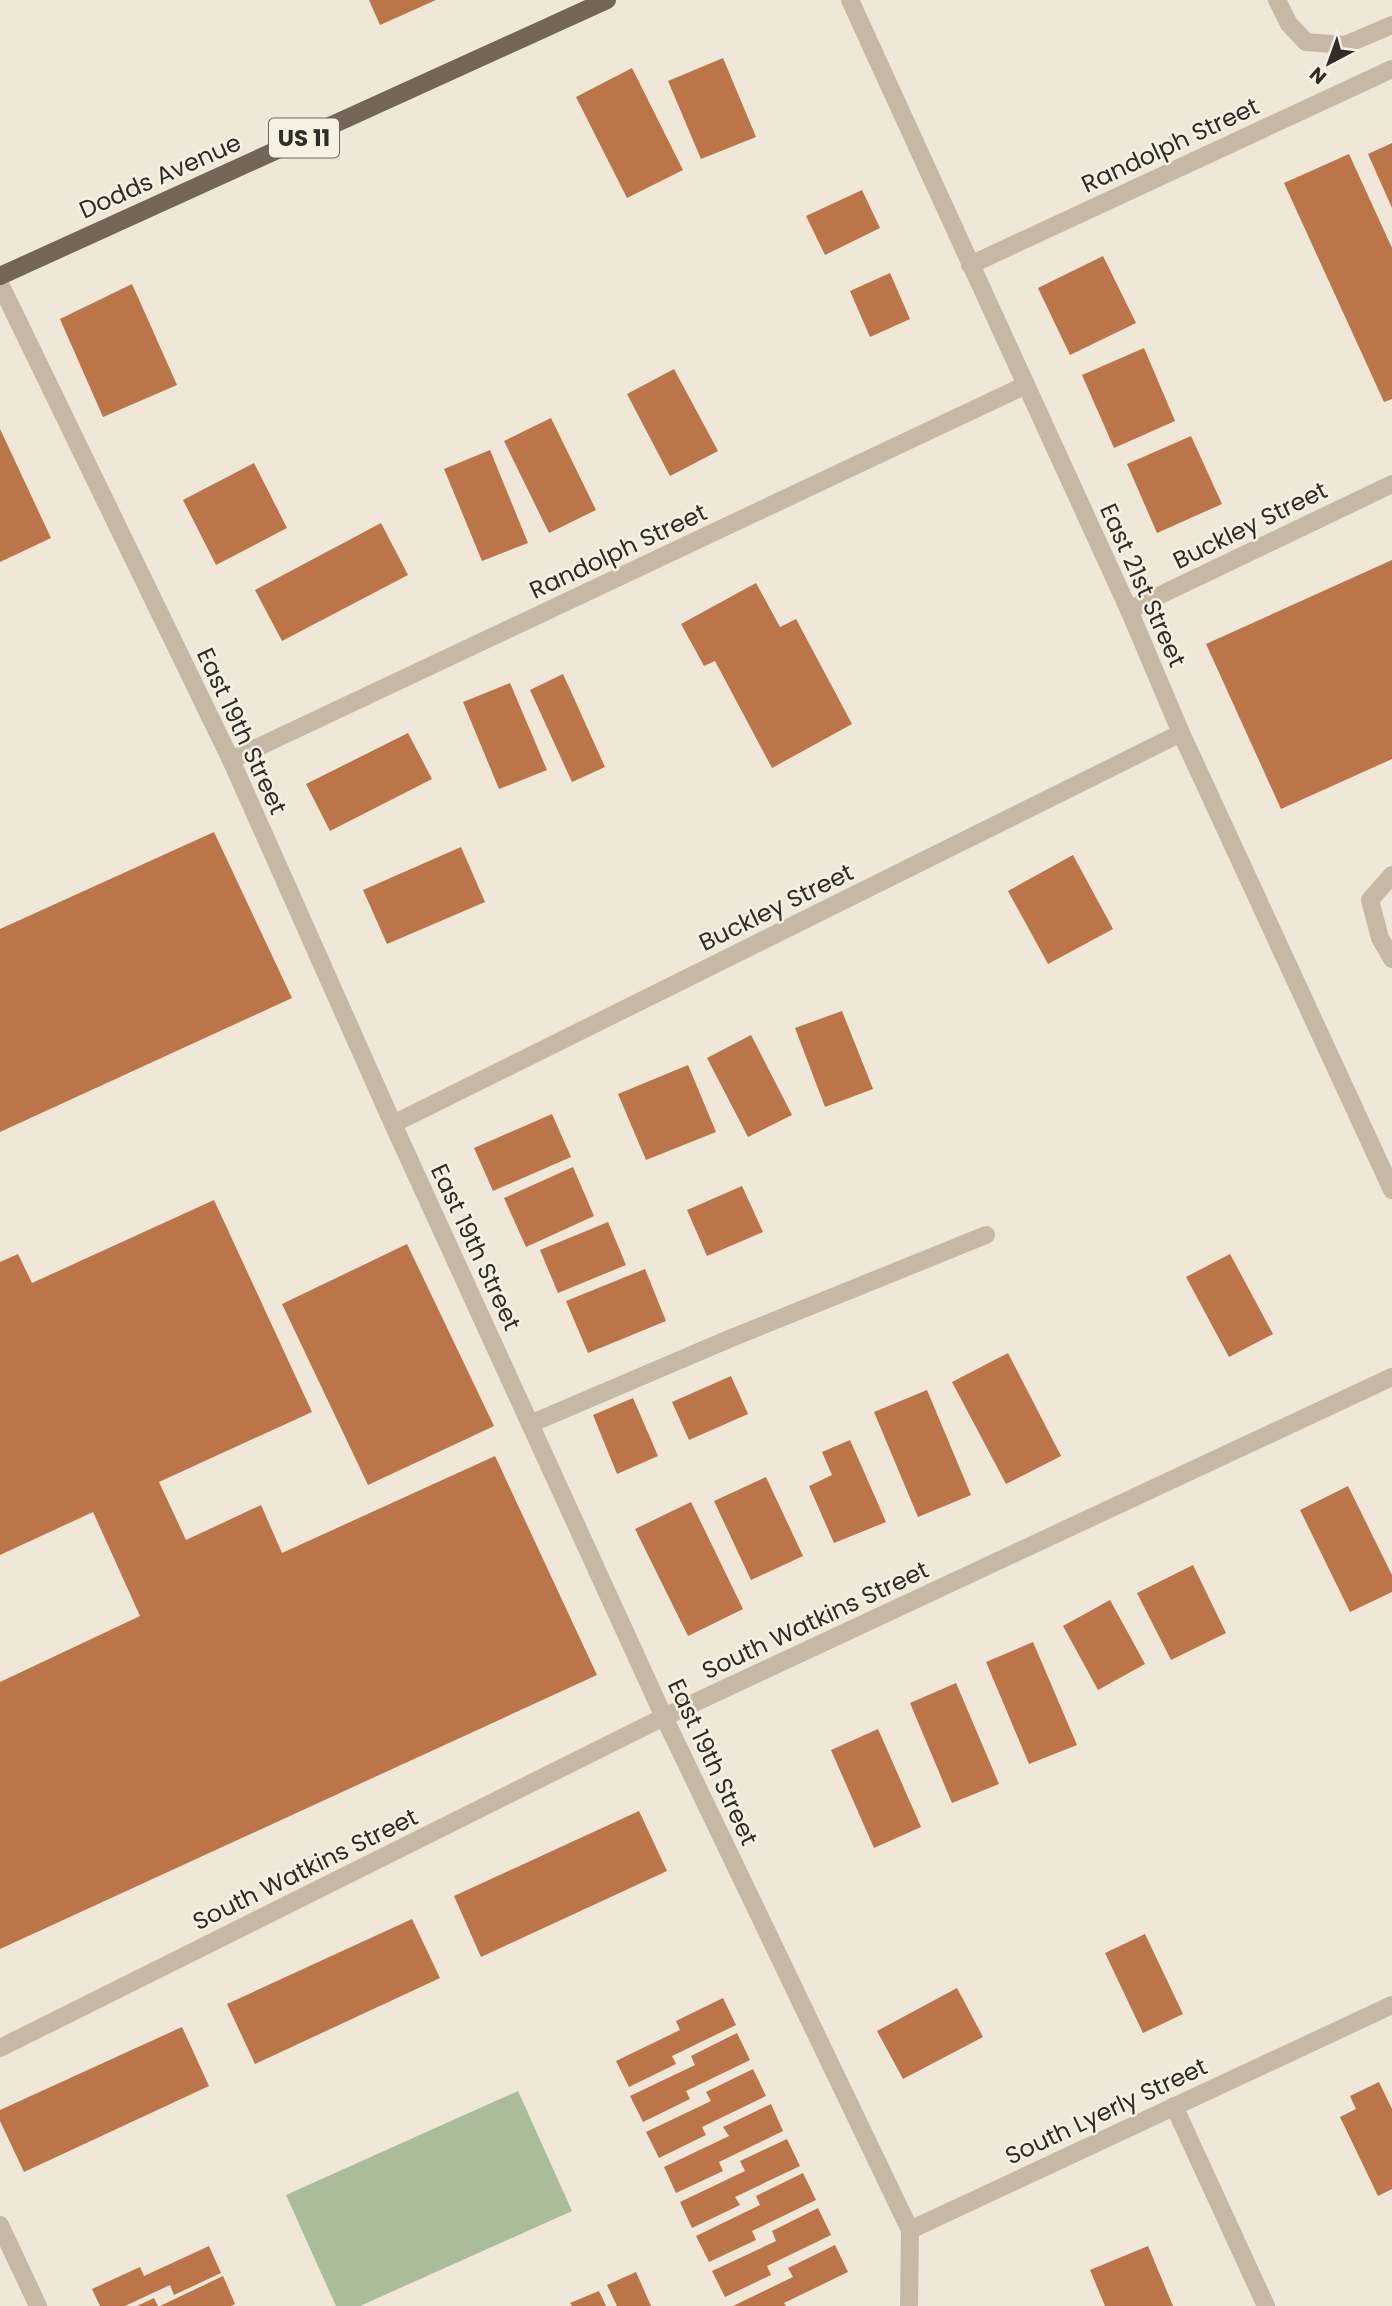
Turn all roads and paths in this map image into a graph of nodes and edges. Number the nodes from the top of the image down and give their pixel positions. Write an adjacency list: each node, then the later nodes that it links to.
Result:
1 (607, 0): 7 (main road, Dodds Avenue / US 11)
2 (850, 0): 6 (street, East 21st Street)
3 (1277, 0): 4 (street)
4 (1392, 24)
5 (1392, 69): 6 (street, Randolph Street)
6 (970, 265): 9 (street, East 21st Street)
7 (0, 276)
8 (0, 284): 13 (street, East 19th Street)
9 (1026, 385): 11 (street, East 21st Street); 13 (street, Randolph Street)
10 (1392, 484): 11 (street, Buckley Street)
11 (1129, 610): 12 (street, East 21st Street)
12 (1181, 733): 16 (street, Buckley Street); 17 (street, East 21st Street)
13 (231, 761): 16 (street, East 19th Street)
14 (1392, 875): 15 (street)
15 (1392, 959)
16 (393, 1125): 20 (street, East 19th Street)
17 (1392, 1190)
18 (986, 1235): 20 (street)
19 (1392, 1377): 21 (street, South Watkins Street)
20 (530, 1424): 21 (street, East 19th Street)
21 (664, 1717): 23 (street, South Watkins Street); 26 (street, East 19th Street)
22 (1392, 2004): 24 (street, South Lyerly Street)
23 (0, 2048)
24 (1174, 2106): 26 (street, South Lyerly Street); 29 (street)
25 (0, 2225): 27 (street)
26 (910, 2230): 28 (street)
27 (38, 2306)
28 (909, 2306)
29 (1266, 2306)

